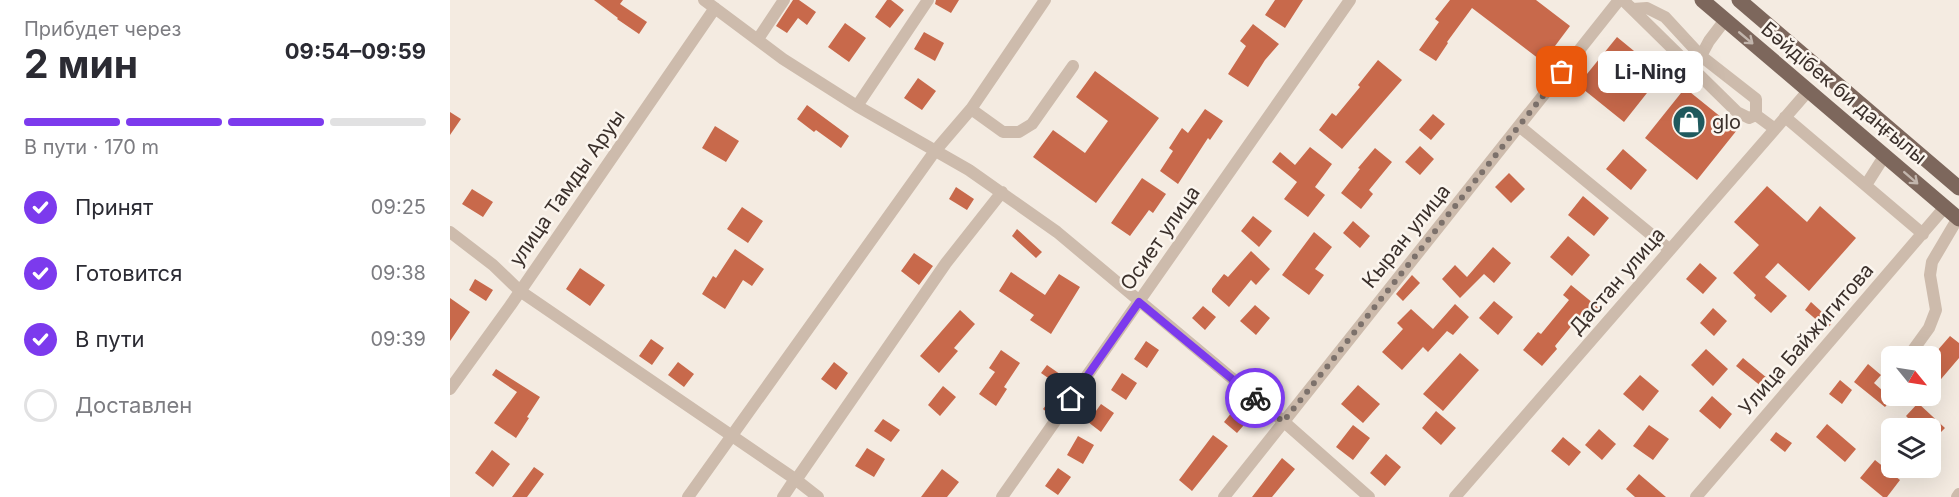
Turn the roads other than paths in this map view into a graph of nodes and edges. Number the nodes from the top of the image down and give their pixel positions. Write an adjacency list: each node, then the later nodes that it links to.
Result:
1 (704, 0): 9 (street)
2 (784, 0): 12 (street)
3 (928, 0): 16 (street)
4 (1045, 0): 17 (street)
5 (1350, 0): 33 (street, Осиет улица)
6 (1621, 0): 10 (street); 20 (street, Кыран улица)
7 (1702, 0): 11 (main road, Бәйдібек би даңғылы)
8 (1739, 0): 25 (main road, Бәйдібек би даңғылы)
9 (715, 8): 12 (street); 32 (street, улица Тамды Аруы)
10 (1633, 9): 13 (street); 18 (street)
11 (1725, 20): 13 (street); 15 (main road, Бәйдібек би даңғылы, one-way to 15)
12 (758, 39): 16 (street)
13 (1701, 56): 18 (street)
14 (1073, 66): 17 (street)
15 (1809, 90): 19 (street, Дастан улица); 23 (main road, Бәйдібек би даңғылы)
16 (857, 106): 22 (street)
17 (971, 109): 22 (street)
18 (1756, 115): 21 (street)
19 (1785, 117): 21 (street, Дастан улица); 24 (street)
20 (1519, 126): 31 (street); 36 (street, Кыран улица)
21 (1774, 129): 31 (street, Дастан улица)
22 (935, 151): 26 (street); 37 (street)
23 (1885, 155): 24 (street); 27 (main road, Бәйдібек би даңғылы, one-way to 27)
24 (1866, 185): 30 (street)
25 (1959, 188)
26 (1002, 192): 33 (street); 38 (street)
27 (1945, 207): 28 (main road, Бәйдібек би даңғылы); 30 (street, Улица Байжигитова)
28 (1958, 218): 34 (street)
29 (450, 232): 32 (street)
30 (1923, 234): 46 (street, Улица Байжигитова)
31 (1670, 250): 45 (street, Дастан улица)
32 (520, 291): 35 (street, улица Тамды Аруы); 37 (street)
33 (1139, 302): 36 (street); 42 (street, Осиет улица)
34 (1916, 346)
35 (450, 389)
36 (1283, 422): 43 (street, Кыран улица); 44 (street)
37 (730, 435): 38 (street); 39 (street)
38 (795, 479): 40 (street); 41 (street)
39 (688, 497)
40 (783, 497)
41 (818, 497)
42 (1002, 497)
43 (1224, 497)
44 (1368, 497)
45 (1455, 497)
46 (1696, 497)

